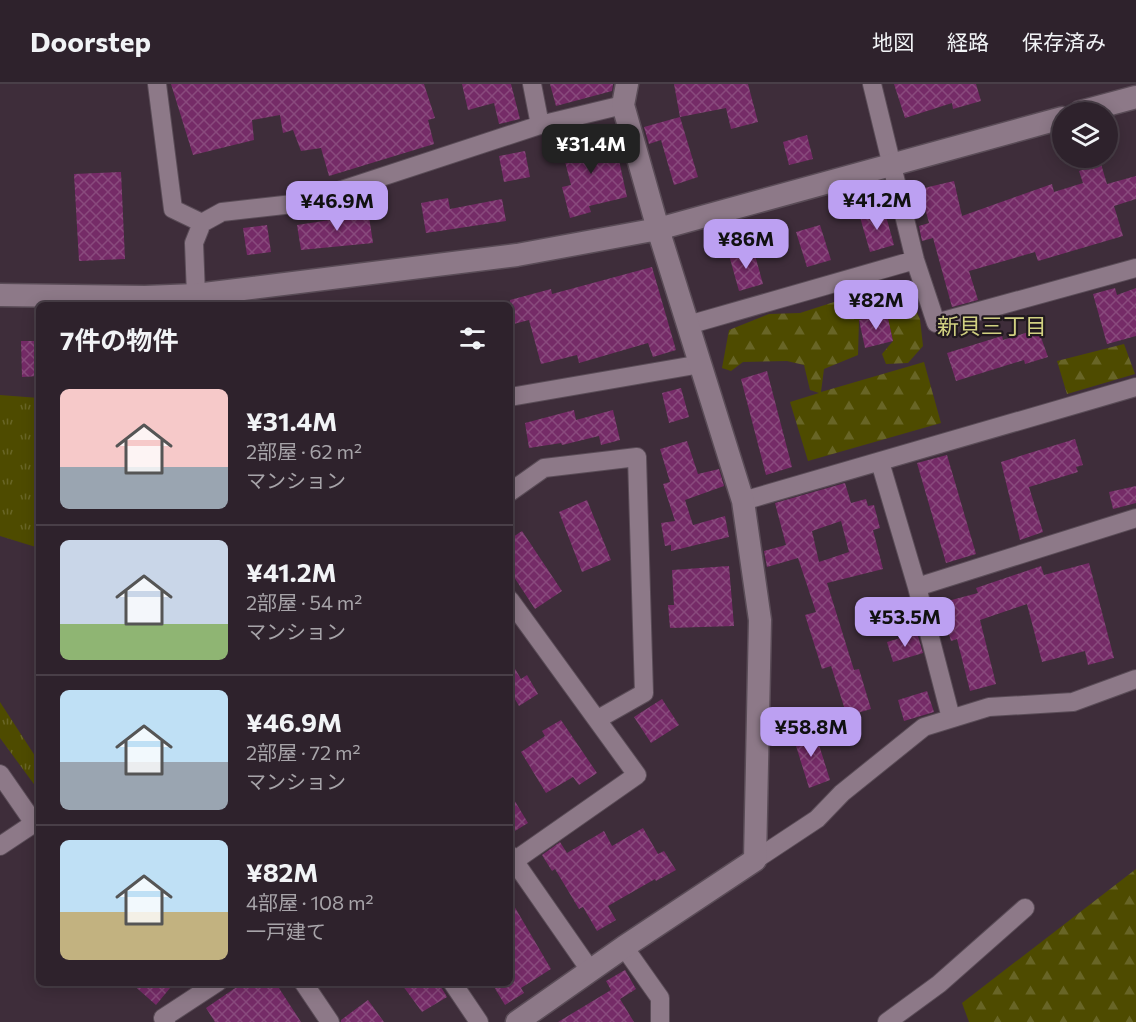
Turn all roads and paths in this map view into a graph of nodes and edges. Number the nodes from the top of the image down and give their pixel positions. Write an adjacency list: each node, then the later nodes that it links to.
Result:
1 (157, 84): 10 (street)
2 (532, 84): 8 (street)
3 (872, 84): 9 (street)
4 (625, 94): 8 (street); 11 (street)
5 (1136, 96): 6 (street)
6 (1115, 102)
7 (1052, 121): 9 (street)
8 (540, 125): 10 (street)
9 (893, 166): 11 (street); 12 (street)
10 (202, 224): 15 (street)
11 (658, 229): 15 (street); 17 (street)
12 (915, 260): 13 (street); 17 (street)
13 (1136, 268)
14 (0, 295): 16 (street)
15 (196, 295): 16 (street)
16 (146, 301)
17 (688, 325): 18 (street)
18 (701, 364): 20 (street); 23 (street)
19 (1136, 387): 21 (street)
20 (513, 396)
21 (880, 462): 23 (street); 25 (street)
22 (513, 490): 29 (street)
23 (743, 501): 36 (street)
24 (1136, 518): 25 (street)
25 (917, 587): 28 (street)
26 (513, 604): 29 (street)
27 (1136, 679): 28 (street)
28 (951, 718): 36 (street)
29 (598, 719): 34 (street)
30 (0, 774): 31 (street)
31 (36, 821)
32 (36, 823): 33 (street)
33 (0, 846)
34 (513, 857)
35 (513, 859): 39 (street)
36 (755, 860): 38 (street)
37 (1025, 909): 48 (street)
38 (624, 947): 39 (street); 47 (street)
39 (590, 970): 46 (street)
40 (212, 986): 43 (street)
41 (306, 986): 44 (street)
42 (455, 986): 45 (street)
43 (166, 1022)
44 (330, 1022)
45 (479, 1022)
46 (517, 1022)
47 (660, 1022)
48 (886, 1022)

